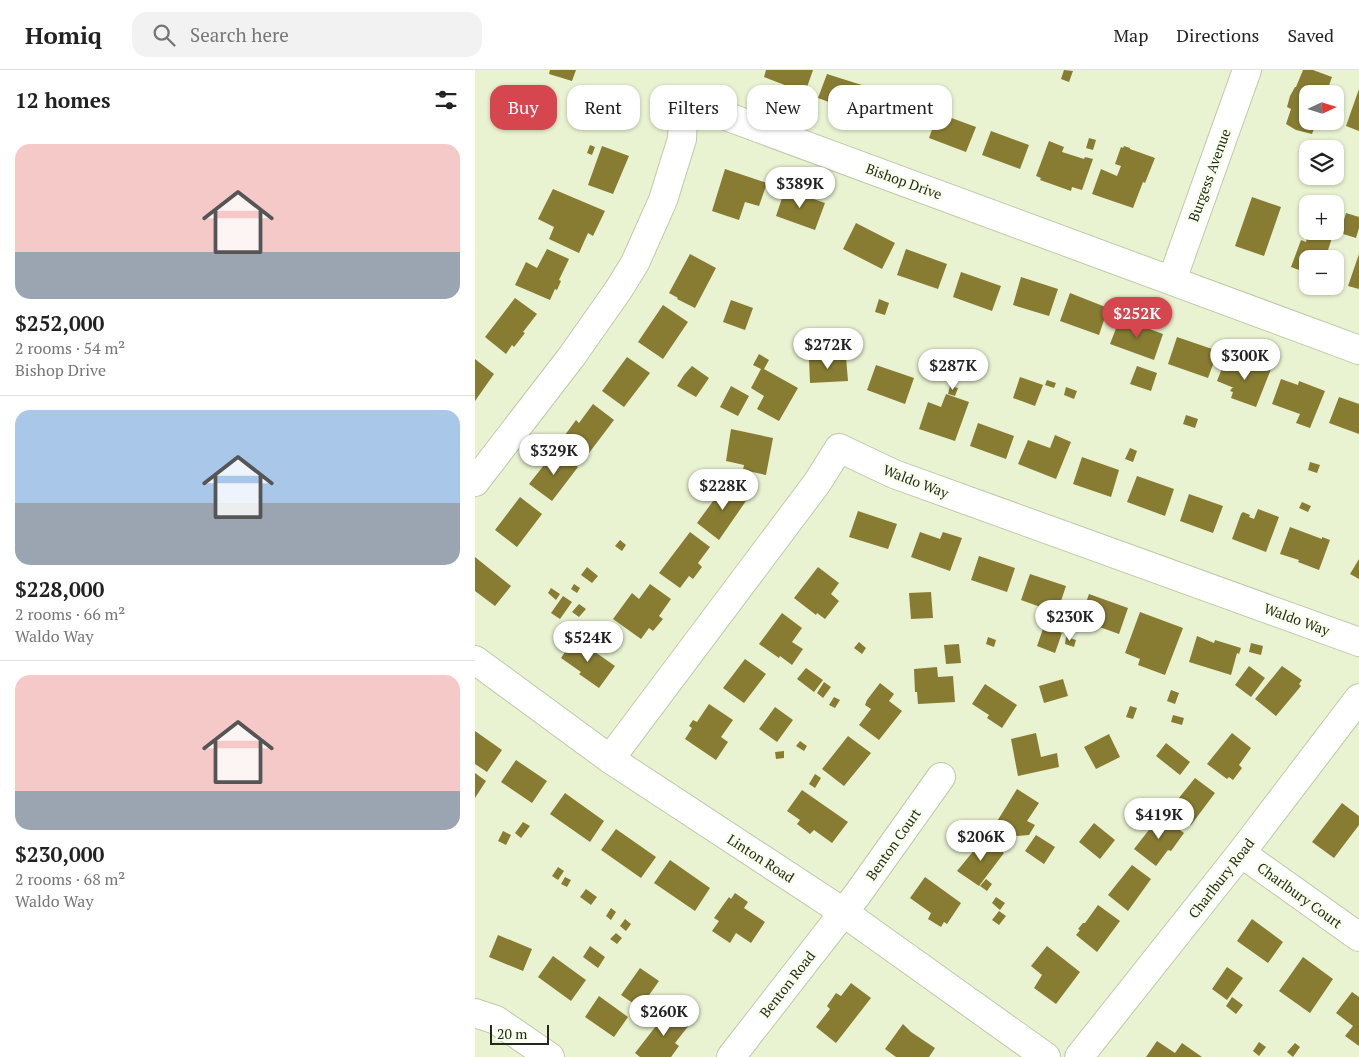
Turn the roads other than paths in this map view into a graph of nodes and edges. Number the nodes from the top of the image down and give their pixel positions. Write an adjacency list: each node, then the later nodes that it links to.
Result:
1 (1247, 70): 2 (street, Burgess Avenue)
2 (1172, 280): 3 (street, Bishop Drive); 4 (street, Bishop Drive)
3 (1359, 350)
4 (475, 482)
5 (1359, 642): 8 (street, Waldo Way)
6 (475, 660): 8 (street, Linton Road)
7 (1359, 698): 10 (street, Charlbury Road)
8 (609, 759): 11 (street, Linton Road)
9 (941, 777): 11 (street, Benton Court)
10 (1241, 853): 12 (street, Charlbury Court); 17 (street, Charlbury Road)
11 (843, 912): 15 (street, Benton Road); 16 (street, Linton Road)
12 (1359, 937)
13 (475, 1013): 14 (street)
14 (550, 1057)
15 (731, 1057)
16 (1045, 1057)
17 (1079, 1057)

